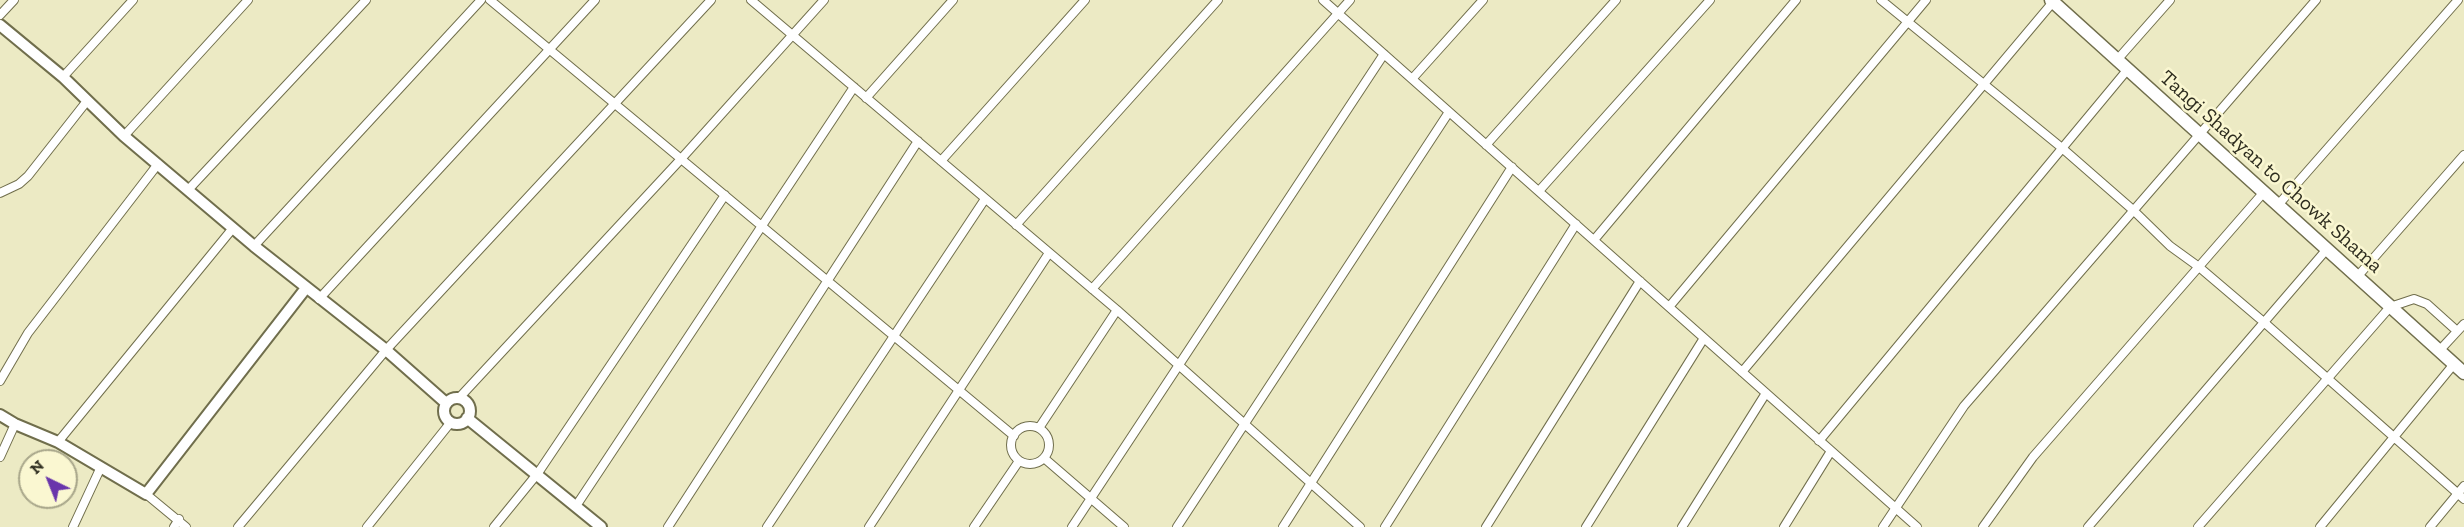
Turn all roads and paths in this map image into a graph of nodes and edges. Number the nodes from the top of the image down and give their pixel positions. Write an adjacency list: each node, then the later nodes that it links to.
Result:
1 (14, 0): 27 (street)
2 (133, 0): 35 (street)
3 (248, 0): 44 (street)
4 (366, 0): 53 (street)
5 (482, 0): 66 (street)
6 (490, 0): 31 (street)
7 (595, 0): 31 (street)
8 (711, 0): 41 (street)
9 (751, 0): 30 (street)
10 (824, 0): 30 (street)
11 (953, 0): 39 (street)
12 (1085, 0): 50 (street)
13 (1218, 0): 62 (street)
14 (1323, 0): 26 (street)
15 (1350, 0): 26 (street)
16 (1483, 0): 36 (street)
17 (1616, 0): 46 (street)
18 (1710, 0): 54 (street)
19 (1796, 0): 65 (street)
20 (1881, 0): 28 (street)
21 (1926, 0): 28 (street)
22 (2170, 0): 33 (street)
23 (2316, 0): 43 (street)
24 (2458, 0): 59 (street)
25 (2052, 1): 33 (main road, Tangi Shadyan to Chowk Shama); 37 (street)
26 (1338, 14): 32 (street); 74 (street)
27 (0, 15)
28 (1907, 23): 37 (street); 76 (street)
29 (0, 25): 35 (main road)
30 (793, 35): 38 (street); 49 (street)
31 (549, 50): 41 (street); 75 (street)
32 (1384, 54): 36 (street); 87 (street)
33 (2117, 60): 34 (main road, Tangi Shadyan to Chowk Shama)
34 (2128, 69): 43 (main road, Tangi Shadyan to Chowk Shama); 47 (street)
35 (63, 77): 40 (main road)
36 (1412, 79): 42 (street)
37 (1983, 83): 47 (street); 88 (street)
38 (854, 87): 39 (street); 63 (street)
39 (867, 98): 45 (street)
40 (87, 101): 44 (main road); 56 (street)
41 (615, 105): 49 (street); 84 (street)
42 (1449, 112): 46 (street); 100 (street)
43 (2199, 133): 55 (main road, Tangi Shadyan to Chowk Shama); 60 (street)
44 (124, 136): 51 (main road)
45 (918, 141): 50 (street); 71 (street)
46 (1486, 145): 52 (street)
47 (2062, 148): 60 (street); 104 (street)
48 (2464, 155): 70 (street)
49 (681, 159): 57 (street); 94 (street)
50 (941, 161): 58 (street)
51 (158, 164): 53 (main road); 91 (street)
52 (1512, 167): 54 (street); 112 (street)
53 (188, 190): 64 (main road)
54 (1539, 191): 61 (street)
55 (2265, 192): 59 (main road, Tangi Shadyan to Chowk Shama); 69 (street)
56 (0, 193)
57 (725, 195): 63 (street); 111 (street)
58 (985, 199): 62 (street); 82 (street)
59 (2278, 205): 67 (main road, Tangi Shadyan to Chowk Shama)
60 (2133, 210): 69 (street); 118 (street)
61 (1576, 224): 65 (street); 136 (street)
62 (1016, 225): 68 (street)
63 (762, 226): 71 (street); 117 (street)
64 (233, 228): 66 (main road); 105 (street)
65 (1594, 240): 72 (street)
66 (254, 246): 73 (main road)
67 (2326, 249): 70 (main road, Tangi Shadyan to Chowk Shama); 79 (street)
68 (1049, 253): 74 (street); 92 (street)
69 (2199, 267): 79 (street); 143 (street)
70 (2358, 277): 77 (main road, Tangi Shadyan to Chowk Shama)
71 (827, 280): 82 (street); 127 (street)
72 (1640, 281): 76 (street); 137 (street)
73 (306, 288): 75 (main road); 114 (main road)
74 (1092, 289): 78 (street)
75 (319, 299): 84 (main road)
76 (1669, 307): 83 (street)
77 (2390, 307): 81 (street); 85 (main road, Tangi Shadyan to Chowk Shama); 90 (street)
78 (1117, 310): 87 (street); 101 (street)
79 (2263, 322): 90 (street); 144 (street)
80 (2464, 324): 81 (street)
81 (2457, 331): 85 (street)
82 (894, 336): 92 (street); 128 (street)
83 (1704, 339): 88 (street); 138 (street)
84 (386, 350): 95 (main road); 123 (street)
85 (2439, 351): 86 (main road, Tangi Shadyan to Chowk Shama)
86 (2454, 364): 89 (main road, Tangi Shadyan to Chowk Shama); 103 (street)
87 (1179, 365): 100 (street); 116 (street)
88 (1742, 372): 93 (street)
89 (2464, 373)
90 (2327, 379): 103 (street); 145 (street)
91 (0, 381)
92 (960, 390): 102 (street); 129 (street)
93 (1766, 393): 104 (street); 139 (street)
94 (459, 398): 95 (main road); 97 (main road)
95 (446, 404): 98 (main road)
96 (0, 415): 99 (main road)
97 (468, 418): 98 (main road); 111 (main road)
98 (452, 422): 124 (street)
99 (15, 424): 105 (main road); 107 (street)
100 (1245, 424): 112 (street); 133 (street)
101 (1039, 428): 102 (street); 108 (street)
102 (1014, 436): 109 (street)
103 (2394, 438): 115 (street); 146 (street)
104 (1819, 441): 106 (street)
105 (58, 442): 110 (main road)
106 (1831, 451): 118 (street); 140 (street)
107 (0, 457)
108 (1044, 458): 109 (street); 116 (street)
109 (1019, 461): 130 (street)
110 (100, 469): 114 (main road); 120 (street)
111 (538, 473): 117 (main road); 125 (street)
112 (1311, 483): 134 (street); 135 (street)
113 (2464, 486): 115 (street)
114 (146, 494): 119 (street)
115 (2461, 496): 147 (street)
116 (1091, 498): 131 (street); 132 (street)
117 (576, 506): 126 (main road)
118 (1895, 508): 141 (street); 142 (street)
119 (179, 519): 121 (street); 122 (street)
120 (73, 527)
121 (174, 527)
122 (186, 527)
123 (238, 527)
124 (367, 527)
125 (494, 527)
126 (601, 527)
127 (668, 527)
128 (767, 527)
129 (869, 527)
130 (974, 527)
131 (1072, 527)
132 (1124, 527)
133 (1178, 527)
134 (1283, 527)
135 (1360, 527)
136 (1385, 527)
137 (1486, 527)
138 (1586, 527)
139 (1682, 527)
140 (1784, 527)
141 (1883, 527)
142 (1917, 527)
143 (1983, 527)
144 (2088, 527)
145 (2198, 527)
146 (2320, 527)
147 (2430, 527)

